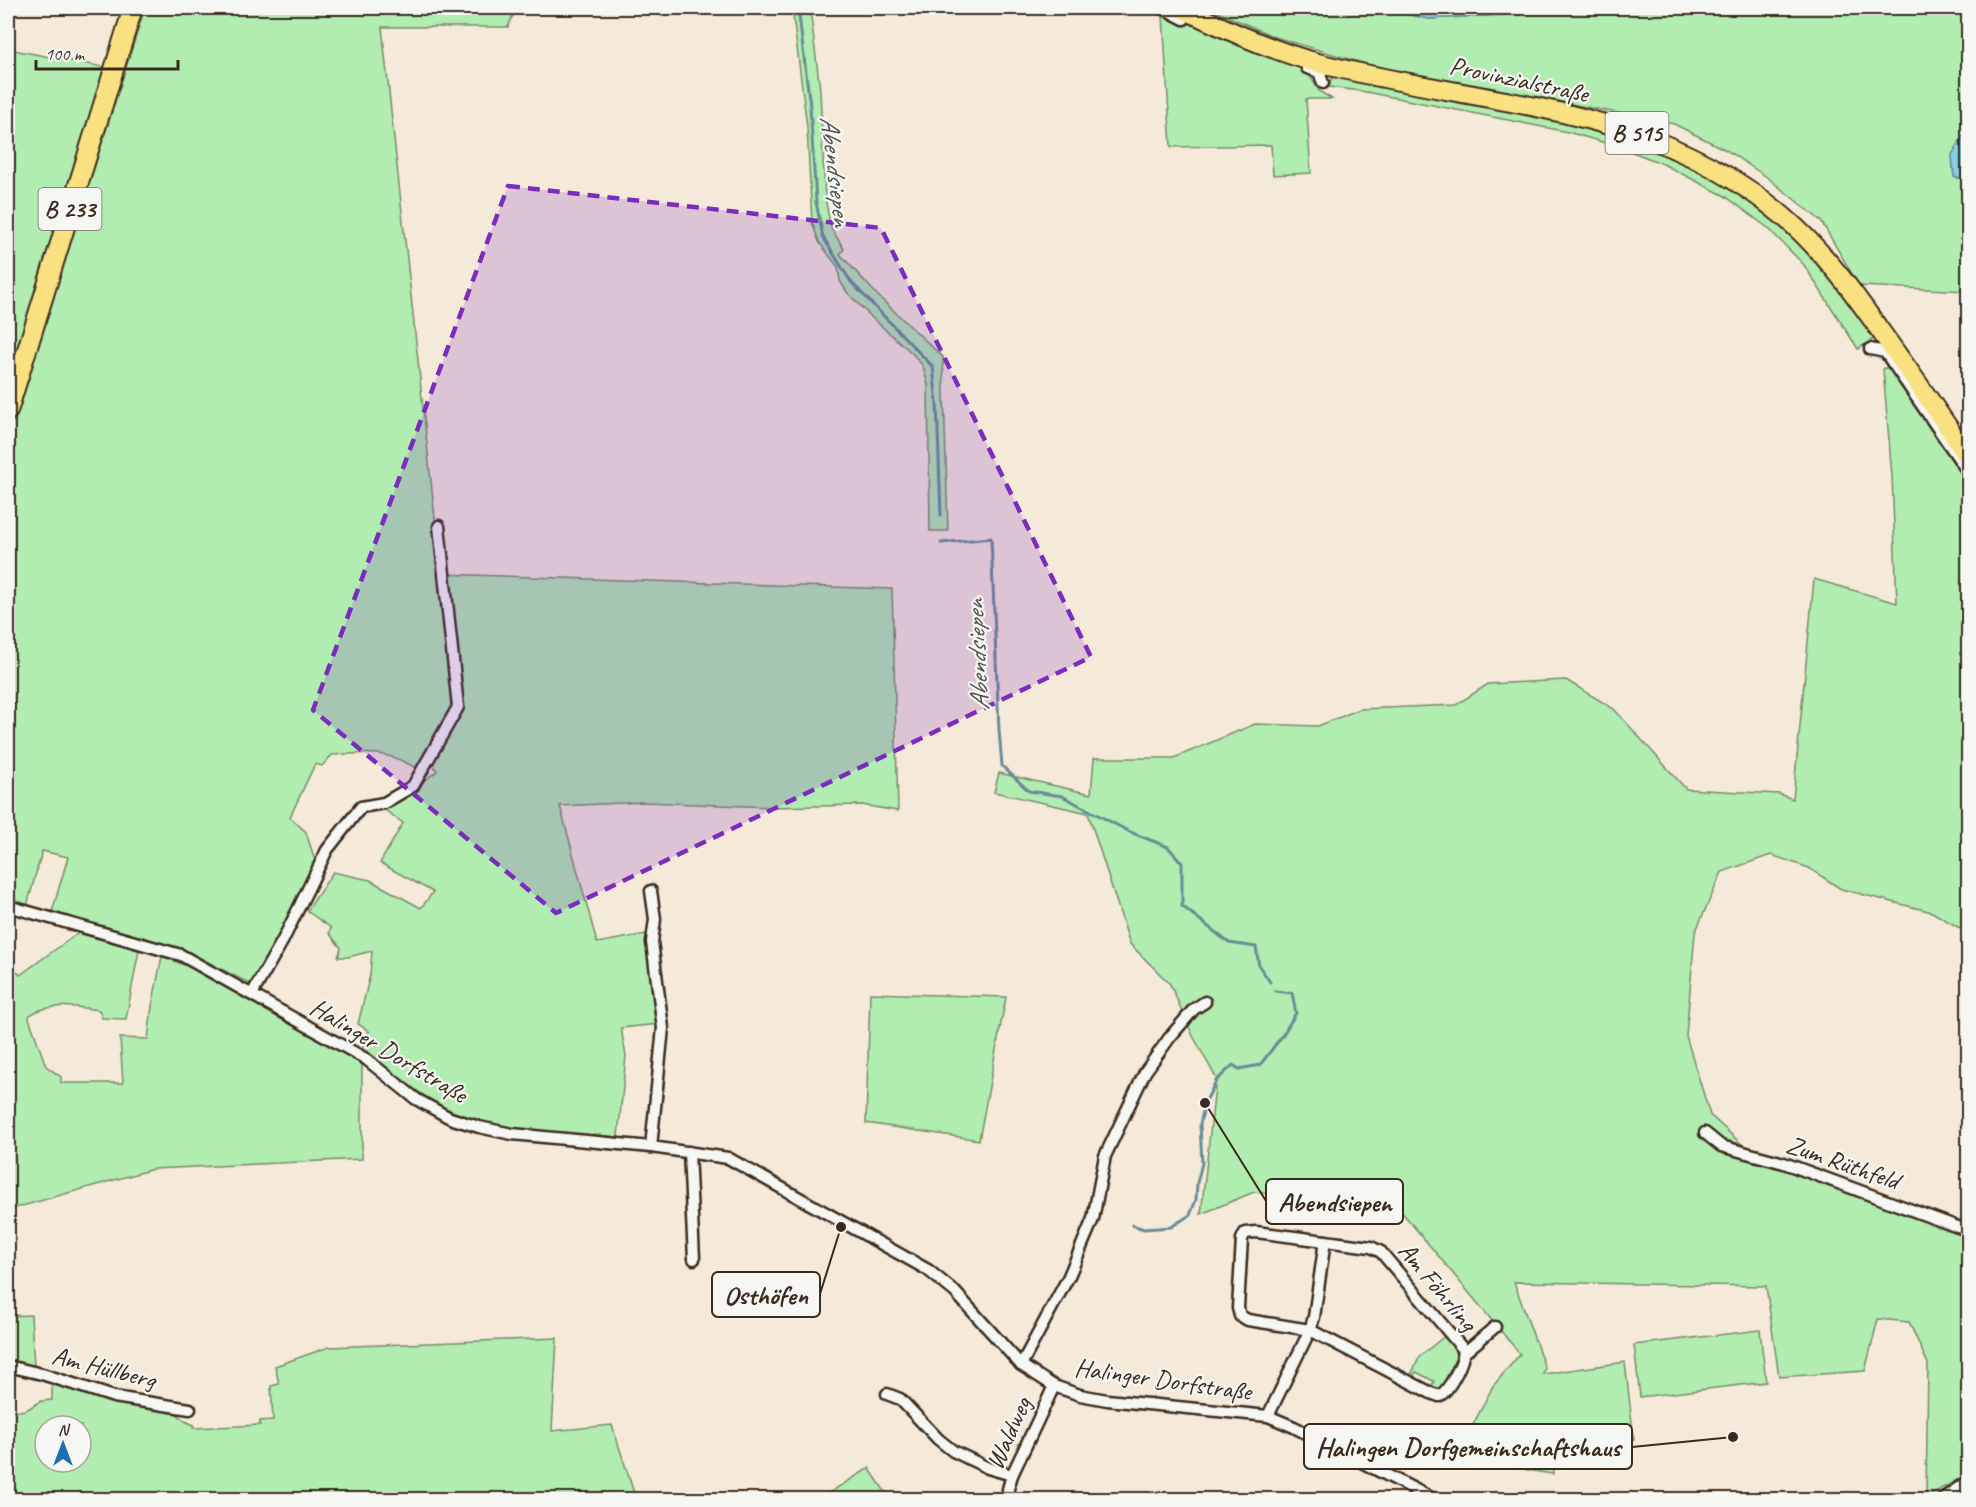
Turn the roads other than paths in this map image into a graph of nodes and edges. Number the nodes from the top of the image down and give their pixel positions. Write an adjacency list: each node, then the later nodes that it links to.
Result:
1 (133, 8): 6 (main road, B 233)
2 (1163, 8): 4 (street)
3 (1181, 8): 7 (main road, Provinzialstraße / B 515)
4 (1323, 83)
5 (1870, 349): 8 (street)
6 (8, 411)
7 (1968, 457)
8 (1968, 472)
9 (439, 526): 12 (street)
10 (651, 891): 15 (street)
11 (8, 906): 12 (street, Halinger Dorfstraße)
12 (252, 994): 15 (street, Halinger Dorfstraße)
13 (1205, 1002): 23 (street)
14 (1705, 1132): 17 (street, Zum Rüthfeld)
15 (651, 1147): 16 (street, Halinger Dorfstraße)
16 (689, 1152): 19 (street); 23 (street, Halinger Dorfstraße)
17 (1968, 1230)
18 (1325, 1241): 21 (street); 21 (street, Am Föhrling); 22 (street, Am Föhrling)
19 (694, 1259)
20 (1495, 1327): 22 (street)
21 (1310, 1330): 22 (street, Am Föhrling); 28 (street)
22 (1464, 1353)
23 (1021, 1365): 25 (street, Halinger Dorfstraße)
24 (8, 1366): 27 (street, Am Hüllberg)
25 (1054, 1386): 28 (street, Halinger Dorfstraße); 29 (street, Waldweg)
26 (887, 1394): 29 (street)
27 (190, 1409)
28 (1268, 1416): 32 (street, Halinger Dorfstraße)
29 (1012, 1475): 31 (street, Waldweg)
30 (1968, 1481): 33 (street)
31 (1008, 1500)
32 (1435, 1500)
33 (1941, 1500)

